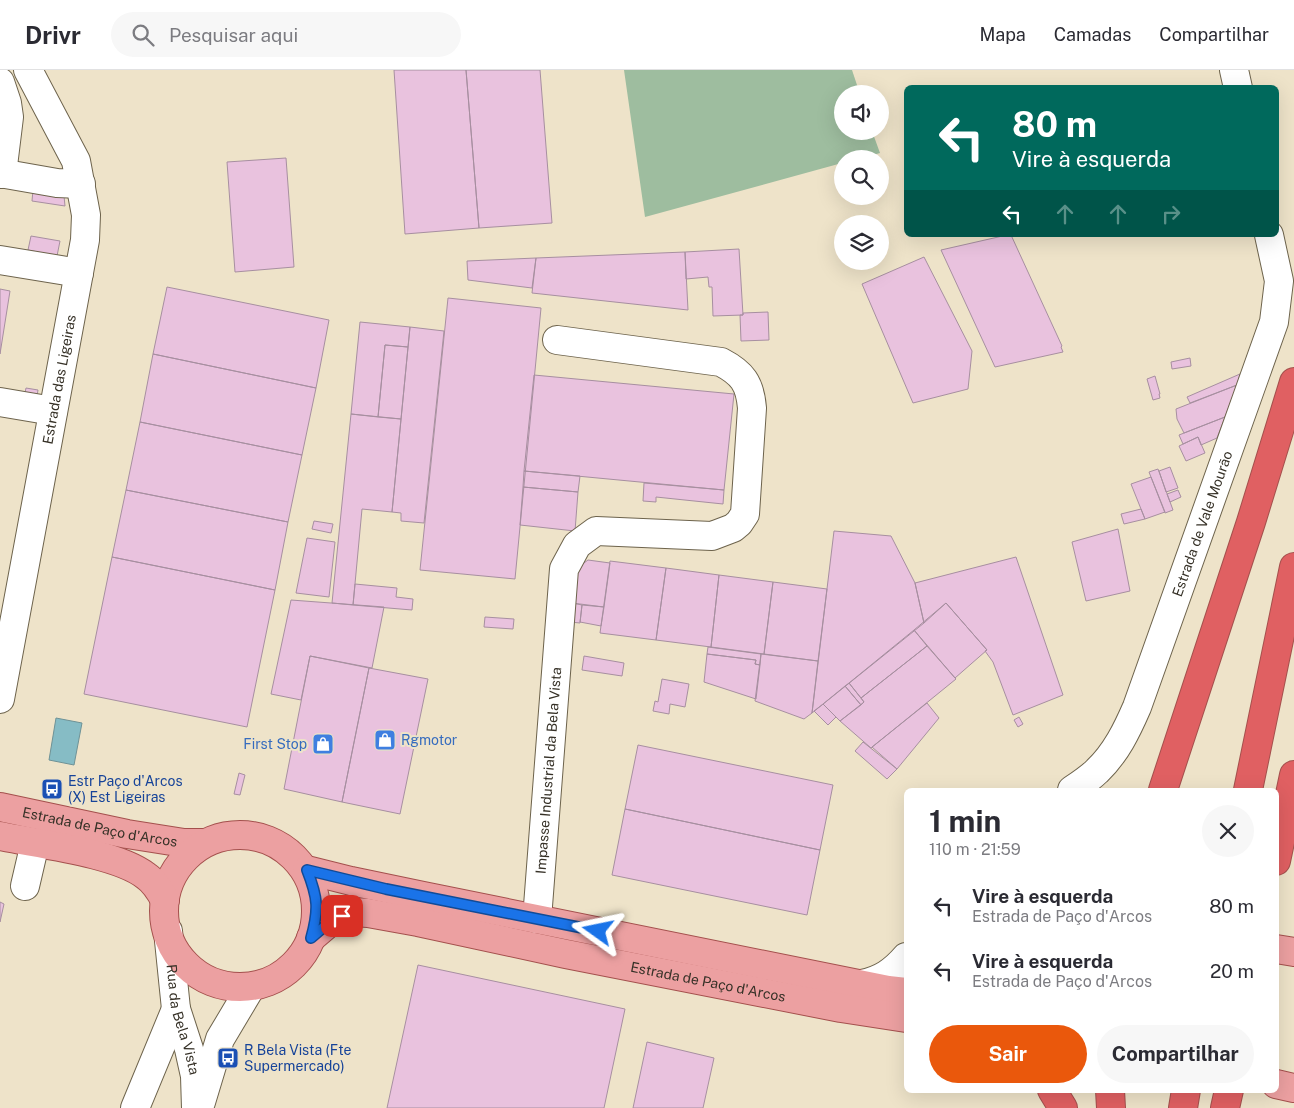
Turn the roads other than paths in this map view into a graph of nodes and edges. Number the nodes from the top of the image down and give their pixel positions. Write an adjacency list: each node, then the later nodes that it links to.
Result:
1 (28, 70): 6 (street, Estrada das Ligeiras)
2 (1234, 70): 4 (street)
3 (0, 82): 5 (street)
4 (1237, 85)
5 (1, 174): 6 (street)
6 (81, 184): 9 (street, Estrada das Ligeiras)
7 (1268, 237): 18 (street, Estrada de Vale Mourão)
8 (0, 260): 9 (street)
9 (79, 273): 13 (street, Estrada das Ligeiras)
10 (557, 340): 30 (street, Impasse Industrial da Bela Vista)
11 (1294, 382): 15 (highway)
12 (0, 402): 13 (street)
13 (53, 411): 16 (street, Estrada das Ligeiras)
14 (1294, 568): 21 (highway)
15 (1219, 621): 19 (highway); 20 (highway)
16 (0, 699)
17 (1294, 775): 26 (highway)
18 (1075, 788)
19 (1147, 788)
20 (1163, 788)
21 (1248, 788)
22 (0, 807): 24 (main road, Estrada de Paço d'Arcos)
23 (0, 836): 25 (main road)
24 (202, 843): 27 (main road, Estrada de Paço d'Arcos); 29 (main road, Estrada de Paço d'Arcos)
25 (35, 844): 28 (street); 29 (main road)
26 (1279, 847)
27 (307, 870): 30 (main road, Estrada de Paço d'Arcos); 32 (main road, Estrada de Paço d'Arcos)
28 (25, 886)
29 (165, 900): 31 (main road, Estrada de Paço d'Arcos)
30 (537, 919): 36 (main road, Estrada de Paço d'Arcos)
31 (168, 931): 37 (main road, Estrada de Paço d'Arcos); 39 (street, Rua da Bela Vista)
32 (311, 938): 37 (main road, Estrada de Paço d'Arcos); 40 (main road, Estrada de Paço d'Arcos)
33 (1279, 950): 34 (main road)
34 (1294, 952)
35 (904, 959): 36 (street)
36 (862, 984): 38 (main road, Estrada de Paço d'Arcos)
37 (251, 988): 48 (street, Rua da Bela Vista)
38 (904, 992)
39 (176, 1010): 47 (street); 48 (street, Rua da Bela Vista)
40 (904, 1018)
41 (1279, 1085): 42 (main road)
42 (1294, 1088)
43 (1054, 1093): 49 (highway)
44 (1110, 1093): 50 (highway)
45 (1186, 1093): 51 (highway)
46 (1228, 1093): 52 (highway)
47 (135, 1108)
48 (197, 1108)
49 (1063, 1108)
50 (1111, 1108)
51 (1183, 1108)
52 (1225, 1108)

